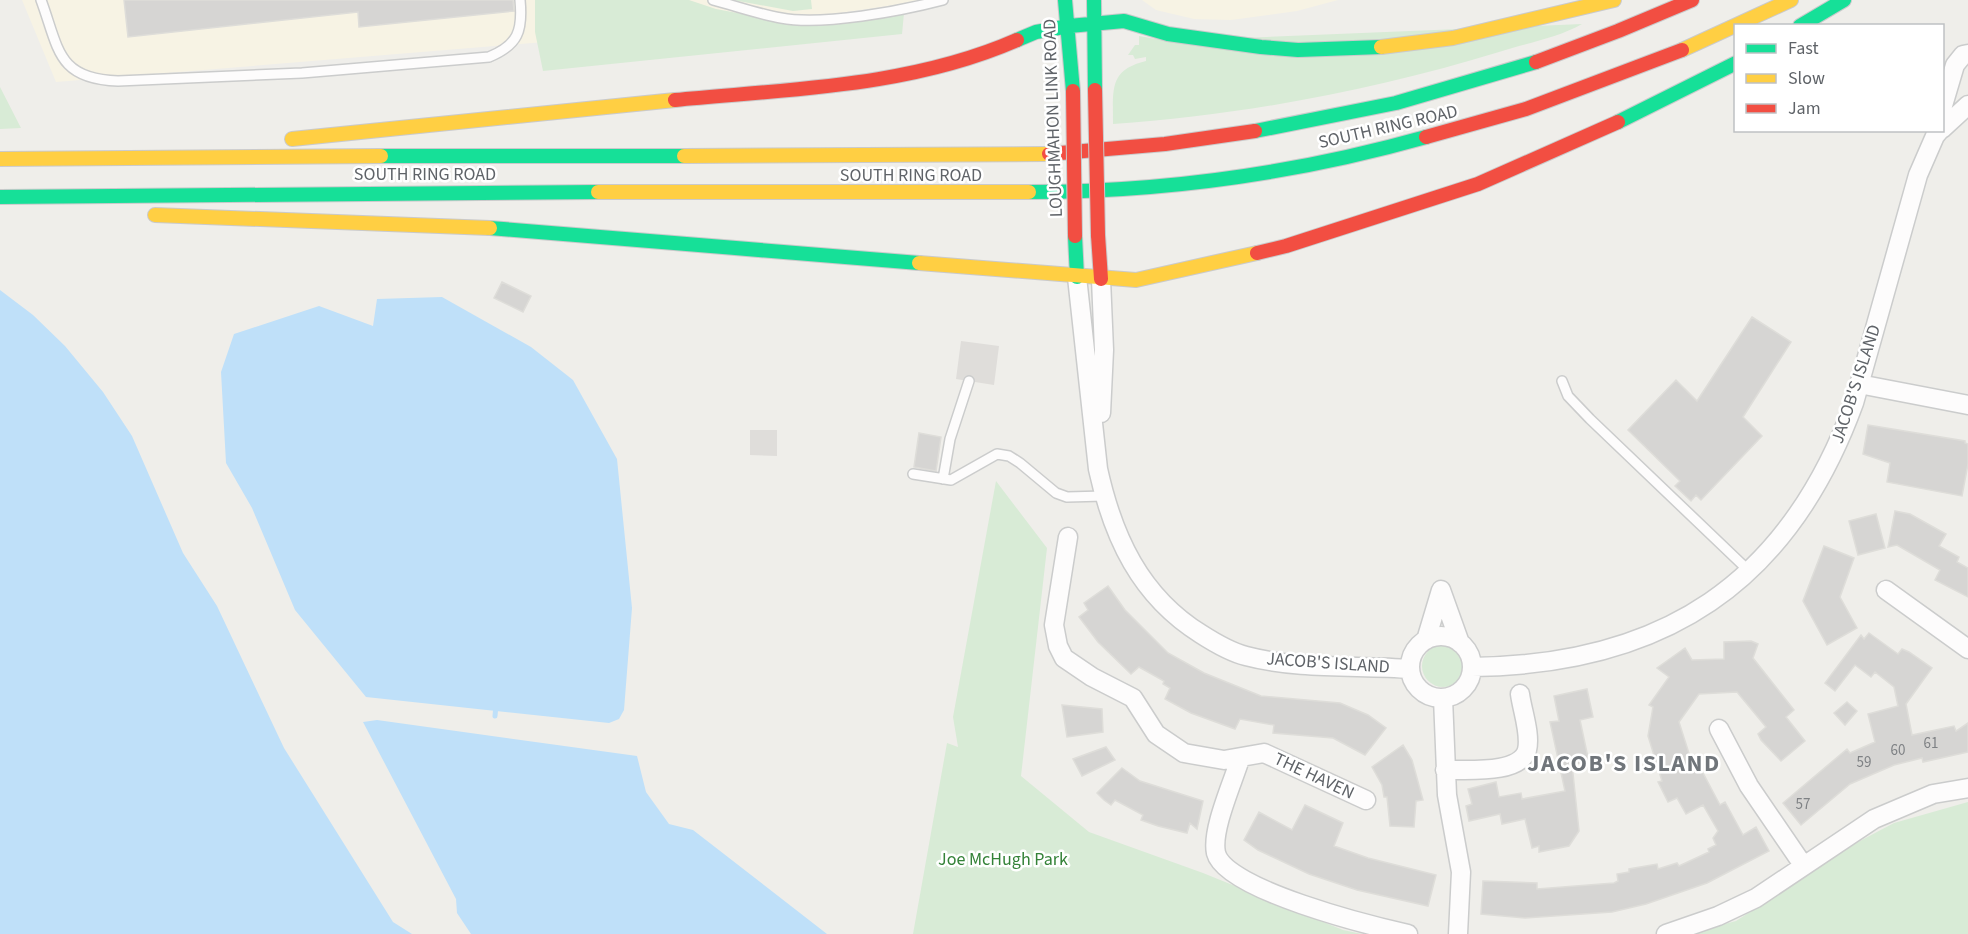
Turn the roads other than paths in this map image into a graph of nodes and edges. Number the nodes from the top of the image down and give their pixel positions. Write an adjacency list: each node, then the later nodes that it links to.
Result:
1 (41, 0): 2 (lane)
2 (520, 0)
3 (713, 0): 4 (lane)
4 (943, 0)
5 (1065, 0): 16 (main road, LOUGHMAHON LINK ROAD)
6 (1094, 0): 13 (main road)
7 (1614, 0): 12 (main road)
8 (1692, 0): 26 (main road, SOUTH RING ROAD)
9 (1791, 0): 14 (main road, SOUTH RING ROAD)
10 (1845, 0): 15 (main road)
11 (1114, 9): 12 (main road)
12 (1124, 21): 13 (main road)
13 (1095, 24): 16 (main road); 35 (main road, bridge)
14 (1739, 24)
15 (1803, 24)
16 (1069, 26): 24 (main road); 34 (main road, LOUGHMAHON LINK ROAD, bridge)
17 (1734, 26): 28 (main road, SOUTH RING ROAD)
18 (1968, 54): 20 (street)
19 (1734, 64): 35 (main road)
20 (1944, 102)
21 (1968, 105): 22 (street, JACOB'S ISLAND)
22 (1944, 127)
23 (1939, 132): 38 (street, JACOB'S ISLAND)
24 (274, 141)
25 (251, 143): 26 (main road)
26 (126, 156): 27 (main road, SOUTH RING ROAD)
27 (0, 159)
28 (115, 195): 29 (main road, SOUTH RING ROAD); 33 (main road)
29 (0, 196)
30 (0, 207): 31 (main road)
31 (70, 211)
32 (141, 214): 33 (main road)
33 (460, 226): 34 (main road)
34 (1077, 277): 35 (main road); 40 (street, JACOB'S ISLAND)
35 (1101, 279): 40 (street, JACOB'S ISLAND)
36 (969, 381): 42 (lane)
37 (1562, 381): 45 (lane)
38 (1860, 384): 39 (street); 45 (street, JACOB'S ISLAND)
39 (1968, 405)
40 (1098, 469): 43 (street, JACOB'S ISLAND)
41 (913, 474): 42 (lane)
42 (943, 479): 43 (lane)
43 (1104, 496): 51 (street, JACOB'S ISLAND)
44 (1068, 537): 55 (street, THE HAVEN)
45 (1749, 571): 50 (street, JACOB'S ISLAND)
46 (1886, 590): 49 (street)
47 (1426, 640): 48 (street); 48 (street); 51 (street)
48 (1460, 643): 50 (street)
49 (1968, 649)
50 (1472, 667): 53 (street)
51 (1410, 669): 53 (street)
52 (1520, 694): 56 (street)
53 (1443, 698): 56 (street)
54 (1719, 729): 59 (street)
55 (1240, 759): 58 (street, THE HAVEN); 60 (street)
56 (1445, 770): 61 (street)
57 (1968, 788): 59 (street)
58 (1366, 800)
59 (1803, 865): 62 (street)
60 (1408, 934)
61 (1458, 934)
62 (1666, 934)

